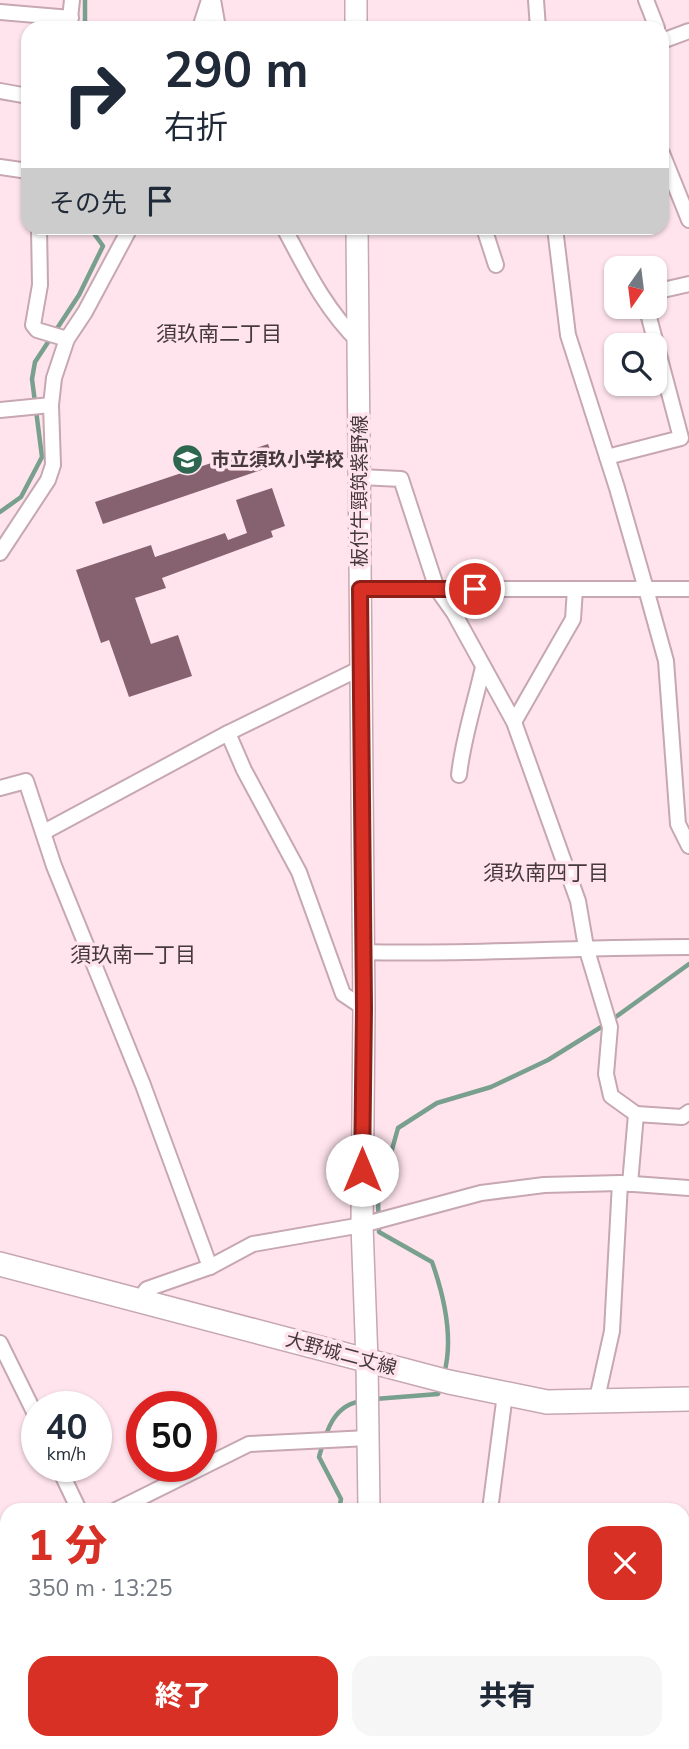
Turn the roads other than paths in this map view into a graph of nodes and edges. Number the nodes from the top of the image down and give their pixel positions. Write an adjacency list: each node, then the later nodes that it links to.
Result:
1 (72, 0): 8 (street)
2 (211, 0): 9 (street); 10 (street)
3 (356, 0): 11 (main road)
4 (536, 0): 12 (street)
5 (646, 0): 13 (street)
6 (0, 12): 7 (street)
7 (57, 21)
8 (70, 21)
9 (203, 21)
10 (216, 21)
11 (356, 21)
12 (538, 21)
13 (654, 21)
14 (689, 31): 15 (street)
15 (669, 38)
16 (0, 91): 17 (street)
17 (21, 95)
18 (0, 167): 19 (street)
19 (21, 170)
20 (669, 170): 21 (street)
21 (689, 220)
22 (39, 235): 32 (street)
23 (126, 235): 32 (street)
24 (288, 235): 33 (street)
25 (357, 235): 33 (main road, 板付牛頸筑紫野線)
26 (486, 235): 28 (street)
27 (556, 235): 36 (street)
28 (496, 265)
29 (689, 284): 30 (street)
30 (667, 289)
31 (649, 319): 36 (street)
32 (62, 338): 34 (street)
33 (359, 342): 37 (main road, 板付牛頸筑紫野線)
34 (51, 405): 35 (street); 38 (street)
35 (0, 410)
36 (607, 457): 42 (street)
37 (360, 477): 39 (main road, 板付牛頸筑紫野線); 40 (street)
38 (0, 552)
39 (360, 589): 40 (street); 45 (main road, 板付牛頸筑紫野線)
40 (437, 589): 41 (street); 44 (street)
41 (575, 589): 42 (street); 46 (street)
42 (646, 589): 43 (street); 51 (street)
43 (689, 589)
44 (483, 667): 46 (street); 48 (street)
45 (361, 668): 47 (street); 54 (main road, 板付牛頸筑紫野線)
46 (514, 722): 52 (street)
47 (228, 733): 50 (street); 55 (street)
48 (459, 775)
49 (0, 788): 50 (street)
50 (44, 832): 62 (street)
51 (689, 845)
52 (586, 947): 53 (street); 54 (street); 57 (street)
53 (689, 947)
54 (362, 952): 55 (main road, 板付牛頸筑紫野線)
55 (364, 1008): 60 (main road, 板付牛頸筑紫野線)
56 (689, 1112): 57 (street)
57 (636, 1114): 58 (street)
58 (625, 1184): 59 (street); 60 (street); 69 (street)
59 (689, 1188)
60 (362, 1225): 62 (street); 65 (main road, 板付牛頸筑紫野線)
61 (0, 1264): 63 (main road, 大野城二丈線)
62 (210, 1267): 63 (street)
63 (138, 1301): 65 (main road, 大野城二丈線)
64 (0, 1343): 66 (street)
65 (367, 1361): 67 (main road, 大野城二丈線); 70 (main road, 板付牛頸筑紫野線)
66 (23, 1391)
67 (505, 1394): 69 (main road, 大野城二丈線); 75 (street)
68 (689, 1399): 69 (main road, 大野城二丈線)
69 (596, 1403)
70 (368, 1438): 73 (street); 74 (main road, 板付牛頸筑紫野線)
71 (66, 1482): 72 (street)
72 (76, 1503)
73 (130, 1503)
74 (369, 1503)
75 (491, 1503)

